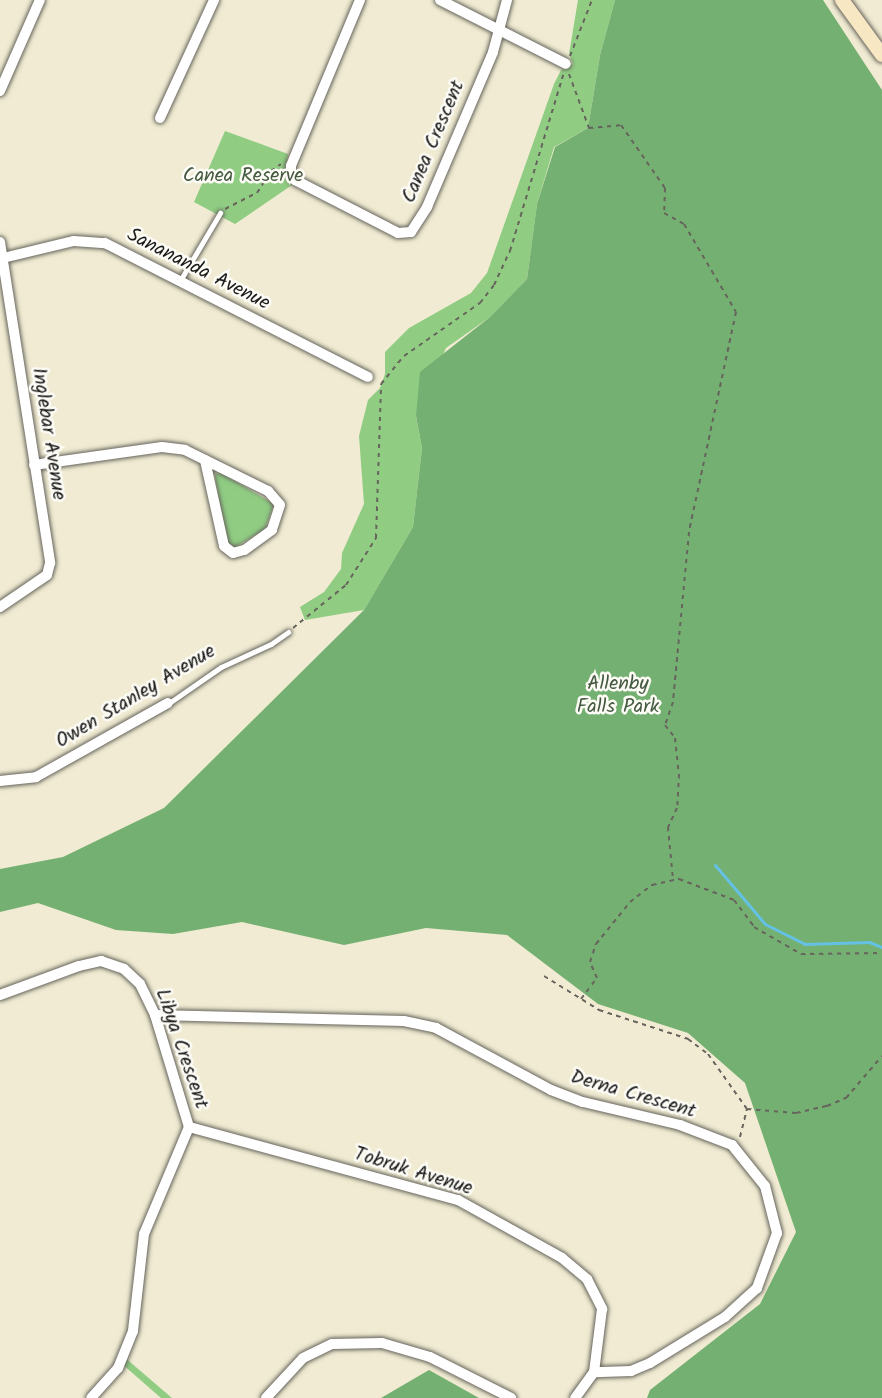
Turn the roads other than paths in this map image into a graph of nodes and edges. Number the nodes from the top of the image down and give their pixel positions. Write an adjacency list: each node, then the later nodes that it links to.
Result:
1 (39, 0): 10 (street)
2 (214, 0): 11 (street)
3 (360, 0): 7 (street, Canea Crescent)
4 (440, 0): 7 (street)
5 (507, 0): 7 (street)
6 (842, 0): 8 (street)
7 (499, 32): 9 (street)
8 (882, 55)
9 (566, 64)
10 (0, 91)
11 (160, 118)
12 (220, 213): 15 (lane)
13 (0, 242): 14 (street, Inglebar Avenue)
14 (3, 258): 15 (street, Sanananda Avenue); 18 (street, Inglebar Avenue)
15 (181, 279): 16 (street, Sanananda Avenue)
16 (368, 377)
17 (205, 460): 17 (street); 18 (street)
18 (34, 465): 19 (street, Inglebar Avenue)
19 (0, 607)
20 (288, 632): 21 (lane, Owen Stanley Avenue)
21 (168, 703): 22 (street, Owen Stanley Avenue)
22 (0, 781)
23 (0, 995): 24 (street, Libya Crescent)
24 (154, 1015): 25 (street, Libya Crescent); 26 (street, Derna Crescent)
25 (189, 1127): 26 (street, Tobruk Avenue); 27 (street, Libya Crescent)
26 (594, 1372): 30 (street)
27 (91, 1398)
28 (266, 1398): 29 (street)
29 (511, 1398)
30 (575, 1398)

